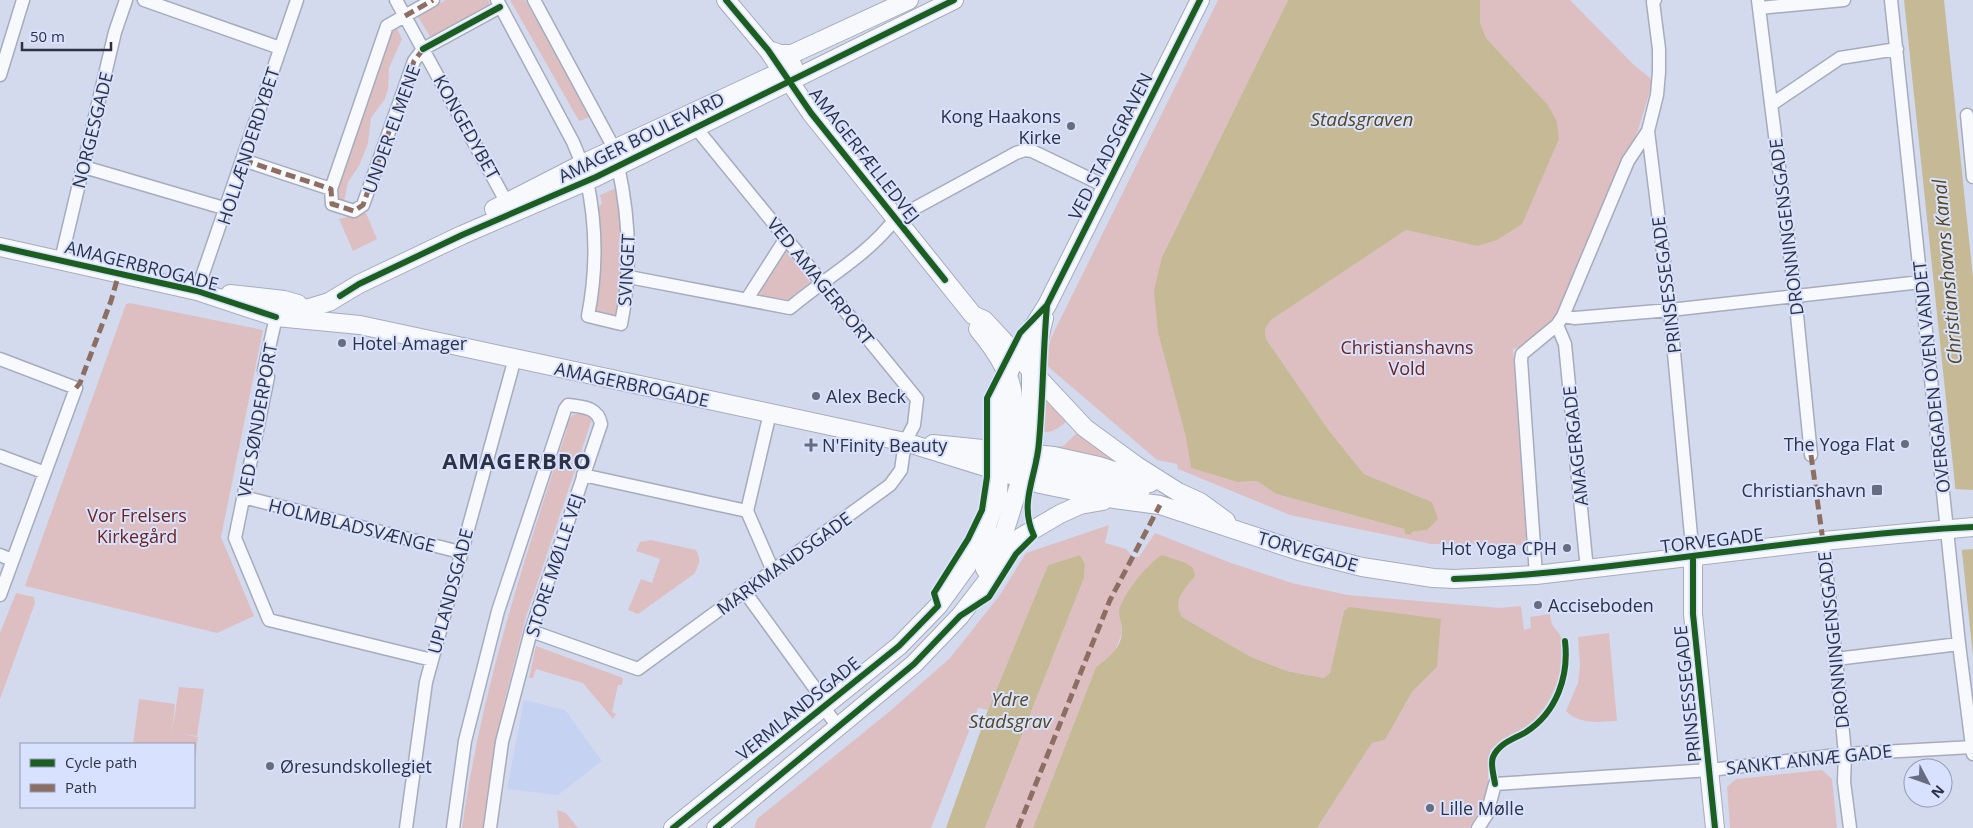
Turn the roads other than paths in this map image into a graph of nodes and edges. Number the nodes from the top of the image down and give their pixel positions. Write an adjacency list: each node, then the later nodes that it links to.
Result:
1 (24, 0): 23 (street)
2 (126, 0): 32 (street, NORGESGADE)
3 (144, 0): 19 (street)
4 (297, 0): 19 (street, HOLLÆNDERDYBET)
5 (396, 0): 18 (street, KONGEDYBET)
6 (433, 0): 18 (street, UNDER ELMENE)
7 (534, 0): 29 (street, SVINGET)
8 (726, 0): 22 (street, AMAGERFÆLLEDVEJ)
9 (909, 0): 22 (street)
10 (934, 0): 24 (street, AMAGER BOULEVARD)
11 (954, 0): 24 (street, AMAGER BOULEVARD)
12 (1200, 0): 35 (street, VED STADSGRAVEN)
13 (1655, 0): 28 (street)
14 (1844, 0): 17 (street)
15 (1891, 0): 21 (street, OVERGADEN OVEN VANDET)
16 (499, 4): 20 (street, UNDER ELMENE); 31 (street)
17 (1758, 4): 25 (street, DRONNINGENSGADE)
18 (405, 16): 20 (street, KONGEDYBET); 36 (street, UNDER ELMENE)
19 (280, 48): 30 (street, HOLLÆNDERDYBET)
20 (423, 49): 36 (street, UNDER ELMENE); 37 (street, KONGEDYBET)
21 (1897, 49): 25 (street); 45 (street, OVERGADEN OVEN VANDET)
22 (768, 50): 24 (street, AMAGERFÆLLEDVEJ)
23 (0, 75)
24 (786, 75): 27 (street, AMAGER BOULEVARD); 29 (street, AMAGER BOULEVARD); 39 (street, AMAGERFÆLLEDVEJ)
25 (1772, 104): 47 (street, DRONNINGENSGADE)
26 (1966, 115): 33 (street)
27 (696, 128): 29 (street, AMAGER BOULEVARD); 40 (street, VED AMAGERPORT)
28 (1648, 131): 52 (street, PRINSESSEGADE); 55 (street)
29 (616, 158): 31 (street, AMAGER BOULEVARD); 34 (street, AMAGER BOULEVARD); 43 (street, SVINGET)
30 (243, 160): 36 (street); 38 (street, HOLLÆNDERDYBET)
31 (582, 164): 37 (street, AMAGER BOULEVARD)
32 (84, 167): 38 (street); 42 (street, NORGESGADE)
33 (1973, 177)
34 (587, 181): 43 (street, SVINGET); 51 (street, AMAGER BOULEVARD)
35 (1107, 187): 39 (street); 50 (street, VED STADSGRAVEN)
36 (331, 190)
37 (507, 203): 49 (street, AMAGER BOULEVARD)
38 (227, 209): 46 (street, HOLLÆNDERDYBET)
39 (896, 219): 44 (street); 53 (street, AMAGERFÆLLEDVEJ)
40 (786, 238): 44 (street, VED AMAGERPORT); 48 (street)
41 (0, 246): 42 (street, AMAGERBROGADE)
42 (61, 260): 46 (street, AMAGERBROGADE)
43 (629, 277): 48 (street)
44 (820, 282): 48 (street); 63 (street, VED AMAGERPORT)
45 (1921, 282): 47 (street); 75 (street, OVERGADEN OVEN VANDET)
46 (197, 291): 49 (street, AMAGERBROGADE); 51 (street); 54 (street, AMAGERBROGADE)
47 (1795, 295): 52 (street); 64 (street, DRONNINGENSGADE)
48 (747, 299)
49 (284, 300): 51 (street, AMAGERBROGADE)
50 (1047, 305): 57 (street, VED STADSGRAVEN); 60 (street)
51 (309, 308): 56 (street, AMAGERBROGADE)
52 (1670, 310): 55 (street); 80 (street, PRINSESSEGADE)
53 (973, 315): 57 (street, AMAGERFÆLLEDVEJ); 61 (street, AMAGERFÆLLEDVEJ)
54 (276, 317): 56 (street, AMAGERBROGADE); 70 (street, VED SØNDERPORT)
55 (1560, 321): 82 (street, AMAGERGADE); 84 (street)
56 (360, 325): 58 (street, AMAGERBROGADE)
57 (1015, 356): 60 (street, AMAGERFÆLLEDVEJ); 61 (street, VED STADSGRAVEN)
58 (516, 358): 62 (street, AMAGERBROGADE); 78 (street, UPLANDSGADE)
59 (0, 359): 67 (street)
60 (1031, 373): 66 (street); 69 (street, AMAGERFÆLLEDVEJ)
61 (1007, 375): 66 (street, VED STADSGRAVEN)
62 (770, 413): 63 (street, AMAGERBROGADE); 73 (street)
63 (905, 442): 66 (street, AMAGERBROGADE); 83 (street, MARKMANDSGADE)
64 (1811, 455)
65 (0, 456): 67 (street)
66 (1015, 468): 69 (street); 71 (street, TORVEGADE); 72 (street); 87 (street); 92 (street, VERMLANDSGADE)
67 (44, 472): 81 (street)
68 (583, 475): 73 (street); 88 (street, STORE MØLLE VEJ); 101 (street, STORE MØLLE VEJ)
69 (1178, 492): 72 (street, AMAGERFÆLLEDVEJ)
70 (244, 498): 78 (street, HOLMBLADSVÆNGE); 91 (street, VED SØNDERPORT)
71 (1114, 499): 76 (street, TORVEGADE); 87 (street)
72 (1200, 502): 76 (street, TORVEGADE)
73 (747, 511): 83 (street)
74 (1973, 527): 75 (street, TORVEGADE)
75 (1951, 528): 77 (street, TORVEGADE); 89 (street, OVERGADEN OVEN VANDET)
76 (1240, 531): 84 (street, TORVEGADE)
77 (1823, 541): 80 (street, TORVEGADE); 90 (street, DRONNINGENSGADE)
78 (460, 552): 91 (street, UPLANDSGADE)
79 (0, 555): 81 (street)
80 (1693, 557): 82 (street, TORVEGADE); 97 (street, PRINSESSEGADE)
81 (12, 560): 86 (street)
82 (1587, 570): 84 (street, TORVEGADE)
83 (773, 571): 85 (street, MARKMANDSGADE)
84 (1536, 575)
85 (745, 592): 88 (street, MARKMANDSGADE); 92 (street, VERMLANDSGADE)
86 (0, 594)
87 (960, 616): 93 (street)
88 (531, 631): 102 (street, STORE MØLLE VEJ)
89 (1959, 644): 90 (street); 94 (street, OVERGADEN OVEN VANDET)
90 (1836, 659): 95 (street, DRONNINGENSGADE)
91 (432, 660): 100 (street, UPLANDSGADE)
92 (823, 707): 93 (street, VERMLANDSGADE); 98 (street, VERMLANDSGADE)
93 (838, 726): 99 (street)
94 (1973, 747): 95 (street, SANKT ANNÆ GADE); 96 (street, OVERGADEN OVEN VANDET)
95 (1845, 754): 97 (street, SANKT ANNÆ GADE); 106 (street, DRONNINGENSGADE)
96 (1973, 754)
97 (1710, 770): 104 (street, SANKT ANNÆ GADE); 105 (street, PRINSESSEGADE)
98 (707, 800): 99 (street); 103 (street, VERMLANDSGADE)
99 (722, 826)
100 (406, 828)
101 (453, 828)
102 (490, 828)
103 (673, 828)
104 (1478, 828)
105 (1715, 828)
106 (1850, 828)

